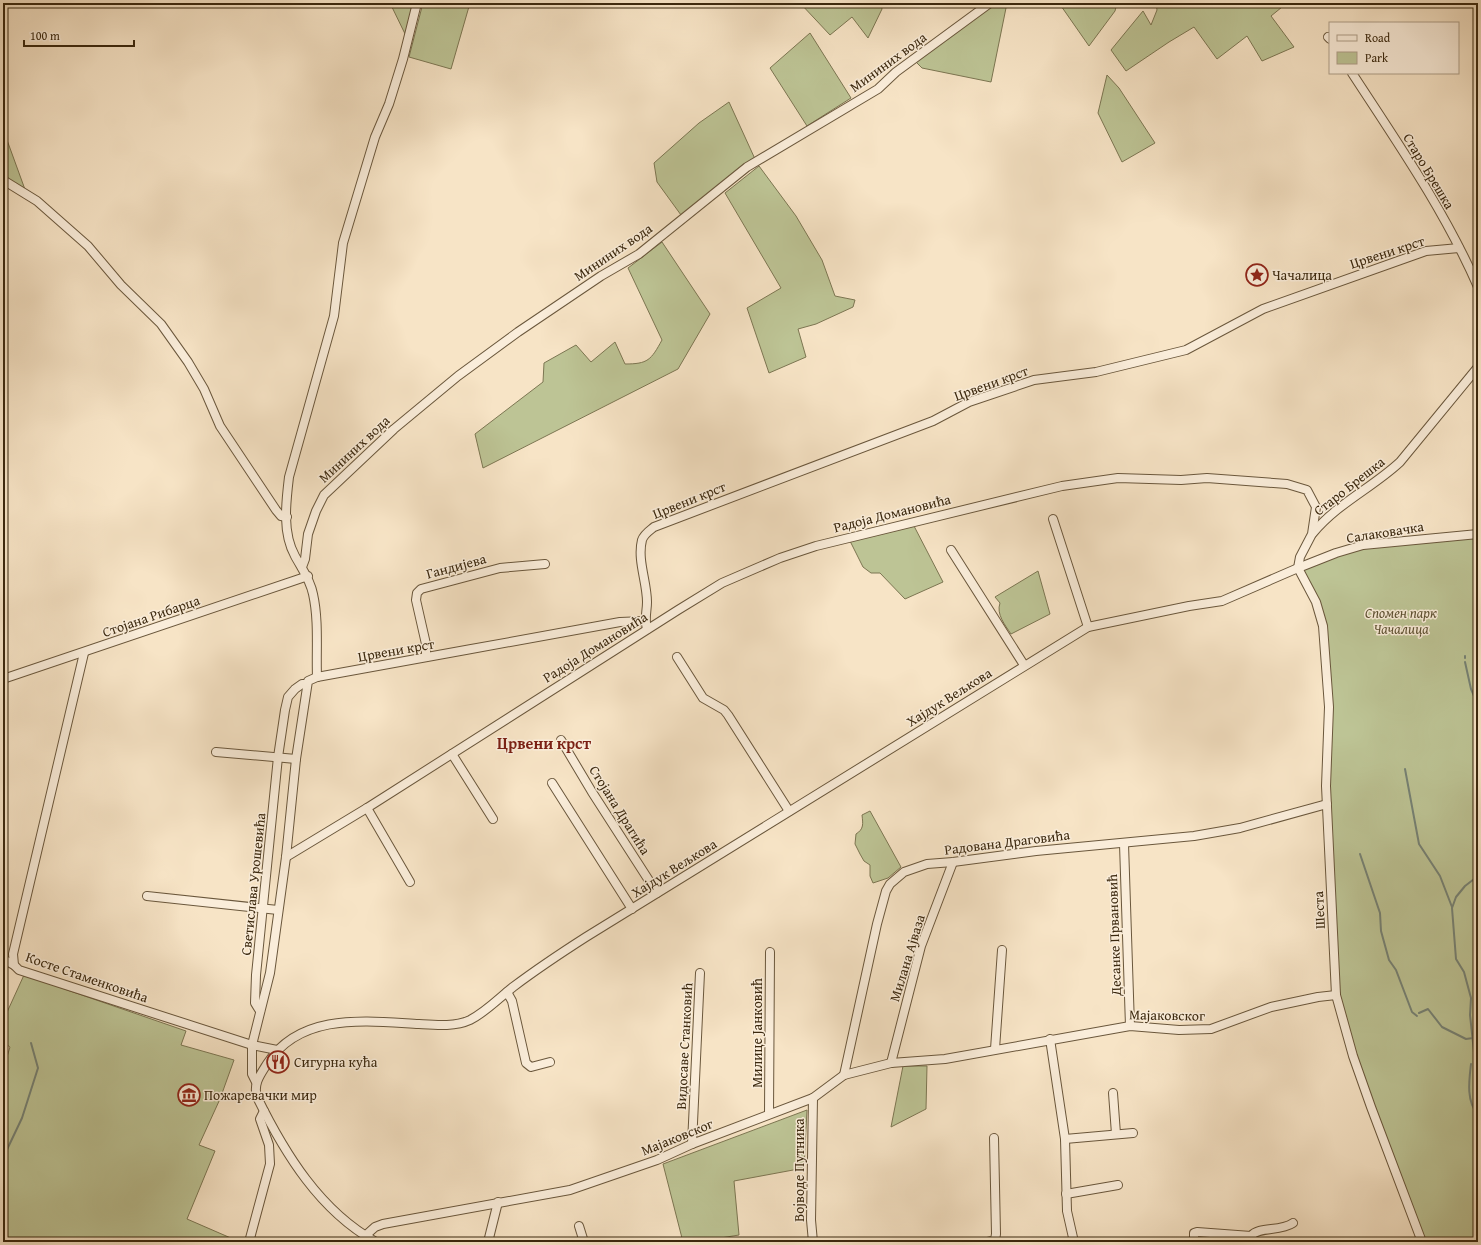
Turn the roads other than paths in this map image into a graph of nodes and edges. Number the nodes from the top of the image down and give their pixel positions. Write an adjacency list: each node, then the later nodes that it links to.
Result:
1 (417, 3): 8 (street)
2 (990, 3): 14 (street, Мининих вода)
3 (1353, 74): 5 (street, Старо Брешка)
4 (3, 180): 8 (street)
5 (1458, 248): 6 (street, Старо Брешка); 17 (street, Црвени крст)
6 (1478, 287)
7 (1478, 367): 10 (street, Старо Брешка)
8 (287, 517): 14 (street)
9 (1053, 519): 18 (street)
10 (1312, 534): 15 (street, Радоја Домановића); 19 (street, Радоја Домановића)
11 (1478, 534): 15 (street, Салаковачка)
12 (951, 550): 23 (street)
13 (545, 564): 21 (street, Гандијева)
14 (302, 567): 16 (street)
15 (1298, 568): 18 (street, Хајдук Вељкова); 33 (street, Шеста)
16 (308, 576): 20 (street, Стојана Рибарца); 24 (street)
17 (644, 621): 19 (street, Црвени крст); 21 (street, Црвени крст)
18 (1088, 626): 23 (street, Хајдук Вељкова)
19 (647, 630): 29 (street, Радоја Домановића)
20 (84, 653): 25 (street, Стојана Рибарца); 49 (street, Косте Стаменковића)
21 (426, 657): 24 (street, Црвени крст)
22 (677, 657): 35 (street)
23 (1024, 666): 35 (street, Хајдук Вељкова)
24 (318, 677): 26 (street, Светислава Урошевића)
25 (3, 679)
26 (307, 684): 30 (street, Светислава Урошевића); 31 (street, Светислава Урошевића)
27 (561, 740): 41 (street, Стојана Драгића)
28 (216, 752): 30 (street)
29 (452, 754): 34 (street, Радоја Домановића); 36 (street)
30 (278, 757): 31 (street); 44 (street, Светислава Урошевића)
31 (296, 759): 38 (street, Светислава Урошевића)
32 (552, 783): 43 (street)
33 (1326, 804): 37 (street, Радована Драговића); 52 (street, Шеста)
34 (367, 808): 38 (street, Радоја Домановића); 40 (street)
35 (789, 811): 41 (street, Хајдук Вељкова)
36 (493, 819)
37 (1124, 844): 39 (street, Радована Драговића); 54 (street, Десанке Првановић)
38 (286, 857): 45 (street, Светислава Урошевића)
39 (953, 862): 60 (street, Милана Ајваза); 61 (street, Радована Драговића)
40 (410, 882)
41 (658, 893): 43 (street, Хајдук Вељкова)
42 (147, 896): 44 (street)
43 (632, 908): 51 (street, Хајдук Вељкова)
44 (264, 909): 45 (street); 53 (street, Светислава Урошевића)
45 (278, 910): 53 (street, Светислава Урошевића)
46 (1002, 950): 57 (street)
47 (770, 952): 66 (street, Милице Јанковић)
48 (3, 959): 49 (street)
49 (14, 965): 56 (street, Косте Стаменковића)
50 (700, 973): 71 (street, Видосаве Станковић)
51 (507, 992): 58 (street, Хајдук Вељкова); 59 (street)
52 (1336, 995): 54 (street, Мајаковског); 87 (street, Шеста)
53 (260, 1011): 56 (street, Светислава Урошевића)
54 (1130, 1026): 55 (street, Мајаковског)
55 (1050, 1039): 57 (street, Мајаковског); 70 (street)
56 (252, 1045): 58 (street, Косте Стаменковића); 62 (street, Светислава Урошевића)
57 (995, 1049): 60 (street, Мајаковског)
58 (277, 1050): 62 (street, Хајдук Вељкова)
59 (550, 1062)
60 (891, 1063): 61 (street, Мајаковског)
61 (844, 1075): 64 (street, Мајаковског)
62 (256, 1082): 65 (street)
63 (1113, 1093): 68 (street)
64 (813, 1098): 66 (street, Мајаковског); 83 (street, Војводе Путника)
65 (264, 1112): 77 (street); 79 (street)
66 (769, 1114): 71 (street, Мајаковског)
67 (1133, 1133): 68 (street)
68 (1116, 1134): 70 (street)
69 (994, 1138): 84 (street)
70 (1065, 1139): 73 (street)
71 (692, 1144): 74 (street, Мајаковског)
72 (1118, 1185): 73 (street)
73 (1066, 1194): 85 (street)
74 (498, 1202): 77 (street, Мајаковског); 81 (street)
75 (1293, 1223): 78 (street)
76 (579, 1226): 82 (street)
77 (365, 1236): 80 (street)
78 (1252, 1239): 86 (street)
79 (249, 1242)
80 (376, 1242)
81 (488, 1242)
82 (584, 1242)
83 (813, 1242)
84 (987, 1242)
85 (1074, 1242)
86 (1194, 1242)
87 (1422, 1242)

